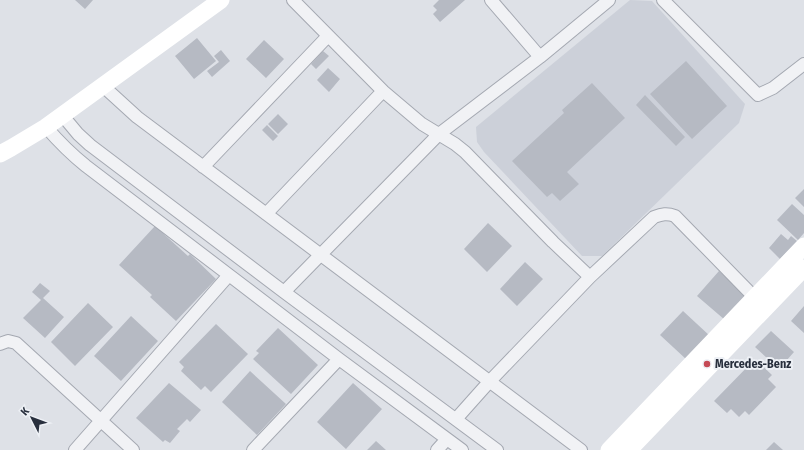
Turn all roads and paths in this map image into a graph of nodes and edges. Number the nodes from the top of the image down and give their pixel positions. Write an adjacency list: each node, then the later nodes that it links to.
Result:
1 (221, 0): 9 (street)
2 (293, 0): 6 (street)
3 (491, 0): 7 (street)
4 (609, 0): 7 (street)
5 (663, 0): 8 (street)
6 (328, 36): 10 (street); 15 (street)
7 (540, 57): 13 (street)
8 (804, 64)
9 (103, 86): 11 (street); 15 (street)
10 (383, 91): 13 (street); 16 (street)
11 (63, 116): 12 (street); 22 (street)
12 (46, 127): 14 (street); 20 (street)
13 (439, 134): 18 (street); 21 (street)
14 (0, 154)
15 (203, 167): 16 (street)
16 (266, 214): 18 (street)
17 (804, 246): 23 (street)
18 (320, 255): 22 (street); 26 (street)
19 (804, 268): 23 (street)
20 (230, 275): 25 (street); 28 (street)
21 (590, 277): 23 (street); 26 (street)
22 (284, 292): 27 (street)
23 (760, 303): 37 (street); 38 (street)
24 (0, 344): 28 (street)
25 (339, 359): 29 (street); 32 (street)
26 (490, 382): 27 (street); 36 (street)
27 (456, 419): 35 (street)
28 (101, 421): 30 (street); 31 (street)
29 (447, 439): 33 (street); 34 (street)
30 (75, 450)
31 (133, 450)
32 (253, 450)
33 (437, 450)
34 (462, 450)
35 (497, 450)
36 (580, 450)
37 (609, 450)
38 (629, 450)

